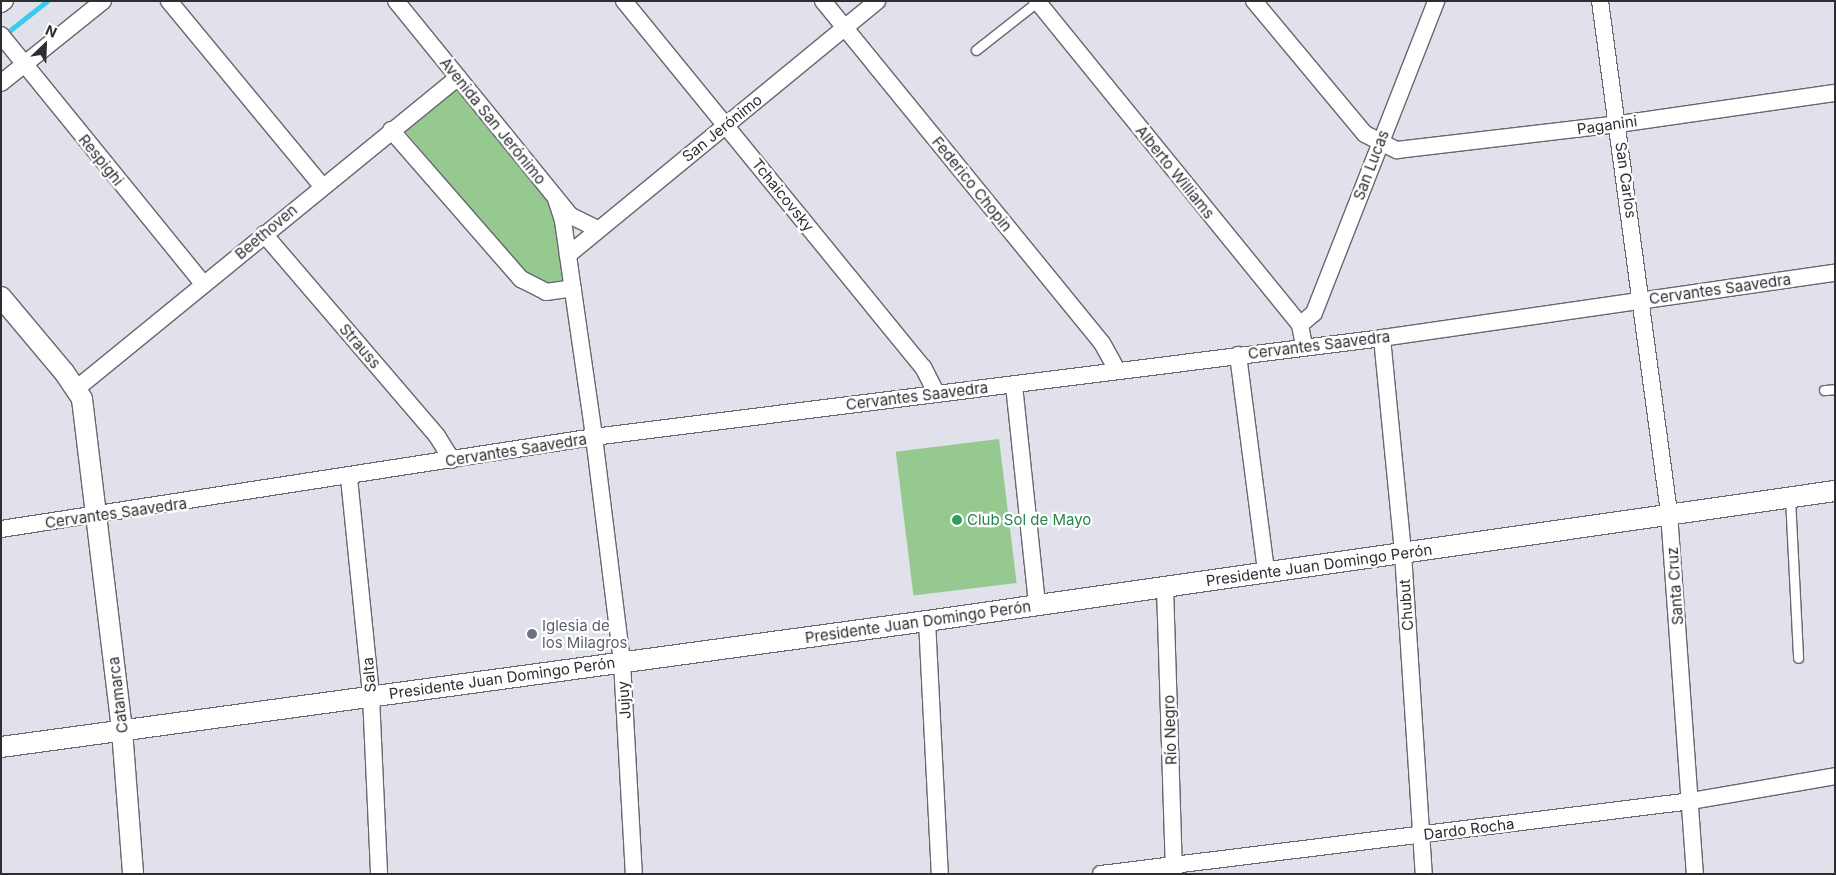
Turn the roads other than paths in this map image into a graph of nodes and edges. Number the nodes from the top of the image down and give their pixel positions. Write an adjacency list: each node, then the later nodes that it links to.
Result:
1 (5, 1): 12 (street)
2 (103, 1): 16 (street)
3 (169, 1): 24 (street)
4 (396, 1): 17 (street, Avenida San Jerónimo)
5 (624, 1): 21 (street, Tchaicovsky)
6 (823, 1): 13 (street, Federico Chopin)
7 (877, 1): 13 (street, San Jerónimo)
8 (1254, 1): 23 (street)
9 (1436, 1): 23 (street, San Lucas)
10 (1600, 1): 20 (street, San Carlos)
11 (1037, 2): 15 (lane); 34 (street, Alberto Williams)
12 (1, 4)
13 (845, 28): 21 (street, San Jerónimo); 38 (street, Federico Chopin)
14 (6, 41): 16 (street, Respighi)
15 (976, 50)
16 (23, 65): 18 (street); 30 (street, Respighi)
17 (458, 77): 22 (street, Beethoven); 25 (street, Avenida San Jerónimo)
18 (1, 83)
19 (1835, 92): 20 (street, Paganini)
20 (1619, 124): 23 (street, Paganini); 33 (street, San Carlos)
21 (726, 125): 26 (street, San Jerónimo); 43 (street, Tchaicovsky)
22 (392, 130): 24 (street, Beethoven); 31 (street)
23 (1380, 144): 34 (street, San Lucas)
24 (321, 185): 27 (street, Beethoven)
25 (556, 199): 26 (street, Avenida San Jerónimo); 28 (street, Jujuy)
26 (598, 229): 28 (street, San Jerónimo)
27 (264, 234): 30 (street, Beethoven); 45 (street, Strauss)
28 (568, 255): 31 (street, Jujuy)
29 (1835, 273): 33 (street, Cervantes Saavedra)
30 (203, 284): 40 (street, Beethoven)
31 (573, 288): 44 (street, Jujuy)
32 (1, 297): 40 (street)
33 (1642, 300): 35 (street, Cervantes Saavedra); 49 (street, Santa Cruz)
34 (1300, 325): 36 (street, Alberto Williams)
35 (1382, 338): 36 (street, Cervantes Saavedra); 52 (street, Chubut)
36 (1304, 346): 37 (street, Cervantes Saavedra)
37 (1238, 355): 38 (street, Cervantes Saavedra); 53 (street)
38 (1117, 370): 39 (street, Cervantes Saavedra)
39 (1014, 385): 43 (street, Cervantes Saavedra); 55 (street)
40 (76, 389): 50 (street, Catamarca)
41 (1835, 389): 42 (lane)
42 (1824, 390)
43 (936, 393): 44 (street, Cervantes Saavedra)
44 (594, 438): 45 (street, Cervantes Saavedra); 58 (street, Jujuy)
45 (452, 460): 46 (street, Cervantes Saavedra)
46 (349, 478): 50 (street, Cervantes Saavedra); 59 (street, Salta)
47 (1835, 491): 48 (street, Presidente Juan Domingo Perón)
48 (1790, 497): 49 (street, Presidente Juan Domingo Perón); 57 (lane)
49 (1669, 513): 52 (street, Presidente Juan Domingo Perón); 63 (street, Santa Cruz)
50 (97, 516): 51 (street, Cervantes Saavedra); 60 (street, Catamarca)
51 (1, 529)
52 (1403, 553): 53 (street, Presidente Juan Domingo Perón); 64 (street, Chubut)
53 (1266, 571): 54 (street, Presidente Juan Domingo Perón)
54 (1165, 587): 55 (street, Presidente Juan Domingo Perón); 65 (street, Río Negro)
55 (1037, 605): 56 (street, Presidente Juan Domingo Perón)
56 (927, 621): 58 (street, Presidente Juan Domingo Perón); 69 (street)
57 (1798, 658)
58 (622, 662): 59 (street, Presidente Juan Domingo Perón); 68 (street, Jujuy)
59 (371, 696): 60 (street, Presidente Juan Domingo Perón); 67 (street, Salta)
60 (122, 730): 61 (street, Presidente Juan Domingo Perón); 66 (street, Catamarca)
61 (1, 748)
62 (1835, 776): 63 (street, Dardo Rocha)
63 (1691, 801): 64 (street, Dardo Rocha); 72 (street, Santa Cruz)
64 (1422, 835): 65 (street, Dardo Rocha); 71 (street, Chubut)
65 (1174, 870): 70 (street, Dardo Rocha)
66 (133, 874)
67 (380, 874)
68 (634, 874)
69 (940, 874)
70 (1101, 874)
71 (1424, 874)
72 (1695, 874)

